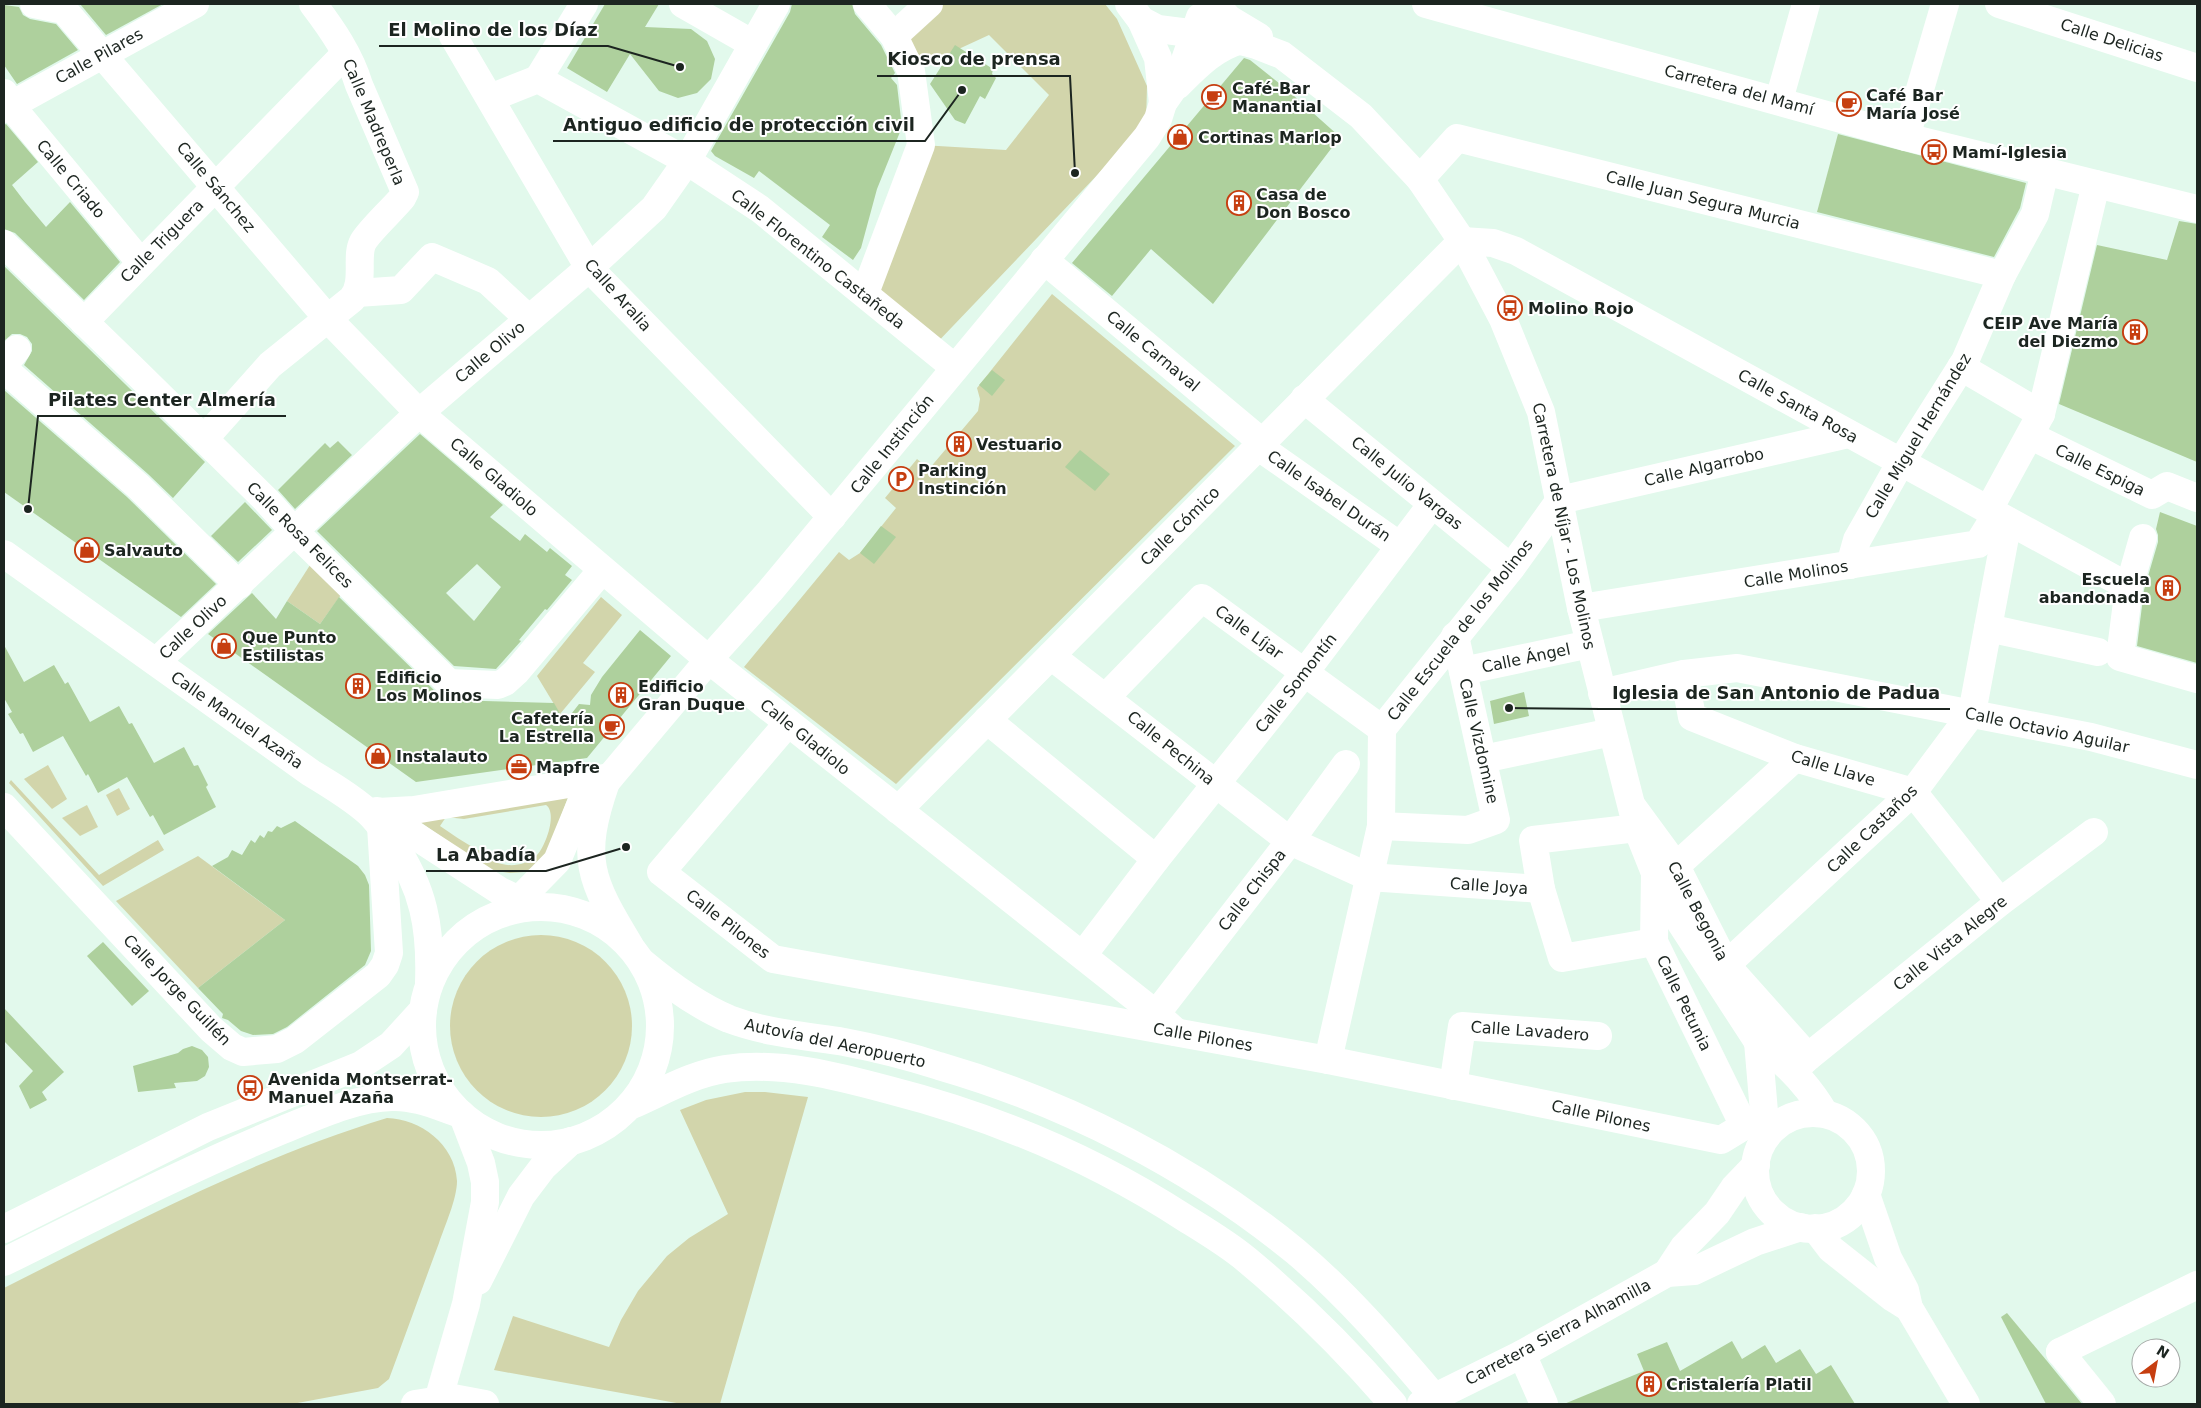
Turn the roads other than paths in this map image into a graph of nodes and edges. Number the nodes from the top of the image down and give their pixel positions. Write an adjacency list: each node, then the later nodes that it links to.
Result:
1 (34, 4): 20 (main road, Calle Sánchez)
2 (195, 4): 20 (main road, Calle Pilares)
3 (313, 4): 21 (main road, Calle Madreperla)
4 (584, 4): 24 (main road)
5 (683, 4): 19 (main road)
6 (776, 4): 19 (main road, Calle Olivo)
7 (867, 4): 17 (main road)
8 (929, 4): 17 (main road)
9 (1426, 4): 14 (main road, Carretera del Mamí)
10 (1806, 4): 27 (main road)
11 (1945, 4): 29 (main road)
12 (1999, 4): 23 (main road, Calle Delicias)
13 (1132, 9): 15 (main road, Carretera de Níjar - Los Molinos); 25 (main road, Calle Instinción)
14 (1486, 12): 27 (main road, Carretera del Mamí)
15 (1198, 17): 18 (main road, Carretera de Níjar - Los Molinos); 22 (main road, Carretera de Níjar - Los Molinos); 25 (main road, Calle Instinción)
16 (453, 36): 26 (main road, Calle Aralia)
17 (894, 36): 42 (main road)
18 (1242, 40): 22 (main road, Carretera de Níjar - Los Molinos); 25 (main road, Calle Instinción)
19 (753, 44): 30 (main road, Calle Olivo)
20 (103, 54): 28 (main road, Calle Pilares); 34 (main road, Calle Sánchez)
21 (345, 54): 34 (main road, Calle Triguera); 43 (main road, Calle Madreperla)
22 (1282, 55): 32 (main road, Carretera de Níjar - Los Molinos)
23 (2197, 68)
24 (538, 79): 26 (main road); 30 (main road, Calle Florentino Castañeda)
25 (1168, 96): 38 (main road, Calle Instinción)
26 (490, 98): 40 (main road, Calle Aralia)
27 (1779, 100): 29 (main road, Carretera del Mamí)
28 (6, 103): 39 (main road, Calle Criado)
29 (1906, 137): 31 (main road, Carretera del Mamí)
30 (687, 161): 40 (main road, Calle Olivo); 42 (main road, Calle Florentino Castañeda)
31 (2045, 171): 33 (main road, Carretera del Mamí); 41 (main road, Calle Miguel Hernández)
32 (1420, 179): 36 (main road, Carretera de Níjar - Los Molinos); 41 (main road, Calle Juan Segura Murcia)
33 (2096, 184): 35 (main road, Carretera del Mamí); 52 (main road, Calle Molinos)
34 (216, 187): 39 (main road, Calle Triguera); 44 (main road, Calle Sánchez)
35 (2197, 210)
36 (1462, 241): 50 (main road, Calle Cómico); 53 (main road, Calle Santa Rosa); 58 (main road, Carretera de Níjar - Los Molinos)
37 (4, 244): 46 (main road, Calle Rosa Felices)
38 (1044, 260): 48 (main road, Calle Instinción); 55 (main road, Calle Carnaval)
39 (141, 263): 46 (main road, Calle Triguera)
40 (590, 268): 45 (main road, Calle Olivo); 61 (main road, Calle Aralia)
41 (2002, 275): 47 (main road, Calle Miguel Hernández)
42 (865, 292): 48 (main road, Calle Florentino Castañeda)
43 (357, 293): 44 (main road); 45 (main road)
44 (328, 319): 51 (main road, Calle Sánchez); 54 (main road)
45 (529, 319): 51 (main road, Calle Olivo)
46 (84, 322): 54 (main road, Calle Rosa Felices)
47 (1961, 367): 52 (main road); 56 (main road, Calle Miguel Hernández)
48 (955, 368): 61 (main road, Calle Instinción)
49 (12, 373): 69 (main road)
50 (1304, 399): 55 (main road, Calle Cómico); 59 (main road, Calle Julio Vargas)
51 (419, 413): 62 (main road, Calle Olivo); 68 (main road, Calle Gladiolo)
52 (2036, 425): 57 (main road, Calle Espiga); 60 (main road, Calle Molinos)
53 (1848, 434): 56 (main road, Calle Santa Rosa); 58 (main road, Calle Algarrobo)
54 (204, 439): 62 (main road, Calle Rosa Felices)
55 (1261, 445): 64 (main road, Calle Isabel Durán); 76 (main road, Calle Cómico)
56 (1901, 462): 60 (main road, Calle Santa Rosa); 66 (main road, Calle Miguel Hernández)
57 (2197, 498)
58 (1560, 500): 67 (main road, Calle Escuela de los Molinos); 71 (main road, Carretera de Níjar - Los Molinos)
59 (1432, 504): 64 (main road, Calle Somontín); 67 (main road, Calle Julio Vargas)
60 (1998, 516): 66 (main road, Calle Molinos); 70 (main road, Calle Santa Rosa); 72 (main road, Calle Castaños)
61 (832, 517): 77 (main road, Calle Instinción)
62 (295, 532): 68 (main road, Calle Rosa Felices); 69 (main road, Calle Olivo)
63 (2143, 538): 70 (main road)
64 (1400, 546): 80 (main road, Calle Somontín)
65 (4, 554): 78 (main road, Calle Manuel Azaña)
66 (1850, 565): 71 (main road, Calle Molinos)
67 (1511, 568): 73 (main road, Calle Escuela de los Molinos)
68 (602, 570): 77 (main road, Calle Gladiolo)
69 (239, 585): 78 (main road, Calle Olivo)
70 (2129, 587): 82 (main road)
71 (1581, 608): 74 (main road, Carretera de Níjar - Los Molinos)
72 (1988, 628): 75 (main road); 85 (main road, Calle Castaños)
73 (1455, 636): 79 (main road, Calle Vizdomine); 88 (main road, Calle Escuela de los Molinos)
74 (1590, 644): 79 (main road, Calle Ángel); 83 (main road, Carretera de Níjar - Los Molinos)
75 (2098, 652)
76 (1051, 656): 84 (main road, Calle Pechina); 86 (main road, Calle Cómico)
77 (710, 660): 87 (main road, Calle Gladiolo); 94 (main road, Calle Instinción)
78 (156, 662): 100 (main road, Calle Manuel Azaña)
79 (1462, 671): 91 (main road, Calle Vizdomine)
80 (1305, 672): 84 (main road, Calle Líjar); 88 (main road, Calle Líjar); 95 (main road, Calle Somontín)
81 (1684, 674): 83 (main road, Calle Octavio Aguilar); 85 (main road, Calle Octavio Aguilar); 90 (main road, Calle Llave)
82 (2197, 679)
83 (1602, 694): 89 (main road, Carretera de Níjar - Los Molinos)
84 (1106, 697): 95 (main road, Calle Pechina)
85 (1972, 713): 93 (main road, Calle Octavio Aguilar); 96 (main road, Calle Castaños)
86 (987, 720): 98 (main road, Calle Cómico); 104 (main road)
87 (788, 723): 98 (main road, Calle Gladiolo); 117 (main road, Calle Pilones)
88 (1382, 729): 101 (main road, Calle Escuela de los Molinos)
89 (1612, 732): 91 (main road); 99 (main road, Carretera de Níjar - Los Molinos)
90 (1795, 758): 96 (main road, Calle Llave); 105 (main road)
91 (1483, 759): 101 (main road, Calle Vizdomine)
92 (1346, 764): 103 (main road, Calle Chispa)
93 (2197, 765)
94 (608, 779): 100 (main road); 109 (main road, Calle Instinción); 111 (main road, Calle Instinción)
95 (1215, 784): 103 (main road, Calle Pechina); 104 (main road, Calle Somontín)
96 (1913, 792): 108 (main road); 113 (main road, Calle Castaños)
97 (4, 807): 100 (main road, Calle Jorge Guillén)
98 (898, 810): 112 (main road, Calle Gladiolo)
99 (1635, 817): 105 (main road, Carretera de Níjar - Los Molinos); 107 (main road, Calle Joya)
100 (380, 819): 109 (main road, Calle Manuel Azaña); 114 (main road, Calle Manuel Azaña)
101 (1381, 826): 106 (main road, Calle Escuela de los Molinos)
102 (2094, 832): 108 (main road, Calle Vista Alegre)
103 (1290, 842): 106 (main road, Calle Joya); 116 (main road, Calle Chispa)
104 (1156, 858): 112 (main road, Calle Somontín)
105 (1666, 870): 110 (main road, Calle Petunia); 113 (main road, Carretera de Níjar - Los Molinos)
106 (1369, 877): 107 (main road, Calle Joya); 120 (main road, Calle Escuela de los Molinos)
107 (1542, 889): 110 (main road)
108 (2000, 902): 121 (main road, Calle Vista Alegre)
109 (520, 906): 111 (main road, Autovía del Aeropuerto); 114 (main road)
110 (1654, 942): 126 (main road, Calle Petunia)
111 (636, 955): 123 (main road, Calle Instinción); 138 (main road, Autovía del Aeropuerto)
112 (1083, 956): 116 (main road, Calle Gladiolo)
113 (1720, 969): 119 (main road); 121 (main road, Calle Begonia)
114 (430, 983): 115 (main road)
115 (423, 1010): 125 (main road); 131 (main road)
116 (1156, 1014): 117 (main road, Calle Gladiolo)
117 (1176, 1032): 120 (main road, Calle Pilones)
118 (1598, 1036): 122 (main road, Calle Lavadero)
119 (1758, 1042): 121 (main road); 126 (main road)
120 (1328, 1060): 122 (main road, Calle Pilones)
121 (1800, 1064): 124 (main road)
122 (1453, 1086): 126 (main road, Calle Pilones)
123 (632, 1105): 127 (main road); 141 (main road, Autovía del Aeropuerto)
124 (1825, 1114): 126 (main road); 129 (main road)
125 (462, 1115): 127 (main road); 132 (main road); 135 (main road)
126 (1759, 1133): 128 (main road)
127 (570, 1141): 135 (main road)
128 (1756, 1165): 130 (main road); 133 (main road, Carretera Sierra Alhamilla)
129 (1866, 1194): 130 (main road); 136 (main road)
130 (1808, 1228): 133 (main road, Carretera Sierra Alhamilla); 136 (main road)
131 (4, 1229)
132 (4, 1262)
133 (1666, 1273): 137 (main road, Carretera Sierra Alhamilla)
134 (2197, 1285): 144 (main road)
135 (466, 1304): 139 (main road)
136 (1909, 1308): 143 (main road)
137 (1522, 1354): 138 (main road, Carretera Sierra Alhamilla); 142 (main road)
138 (1432, 1402)
139 (430, 1403): 140 (main road)
140 (485, 1404)
141 (1394, 1404)
142 (1544, 1404)
143 (1966, 1404)
144 (2102, 1404)

